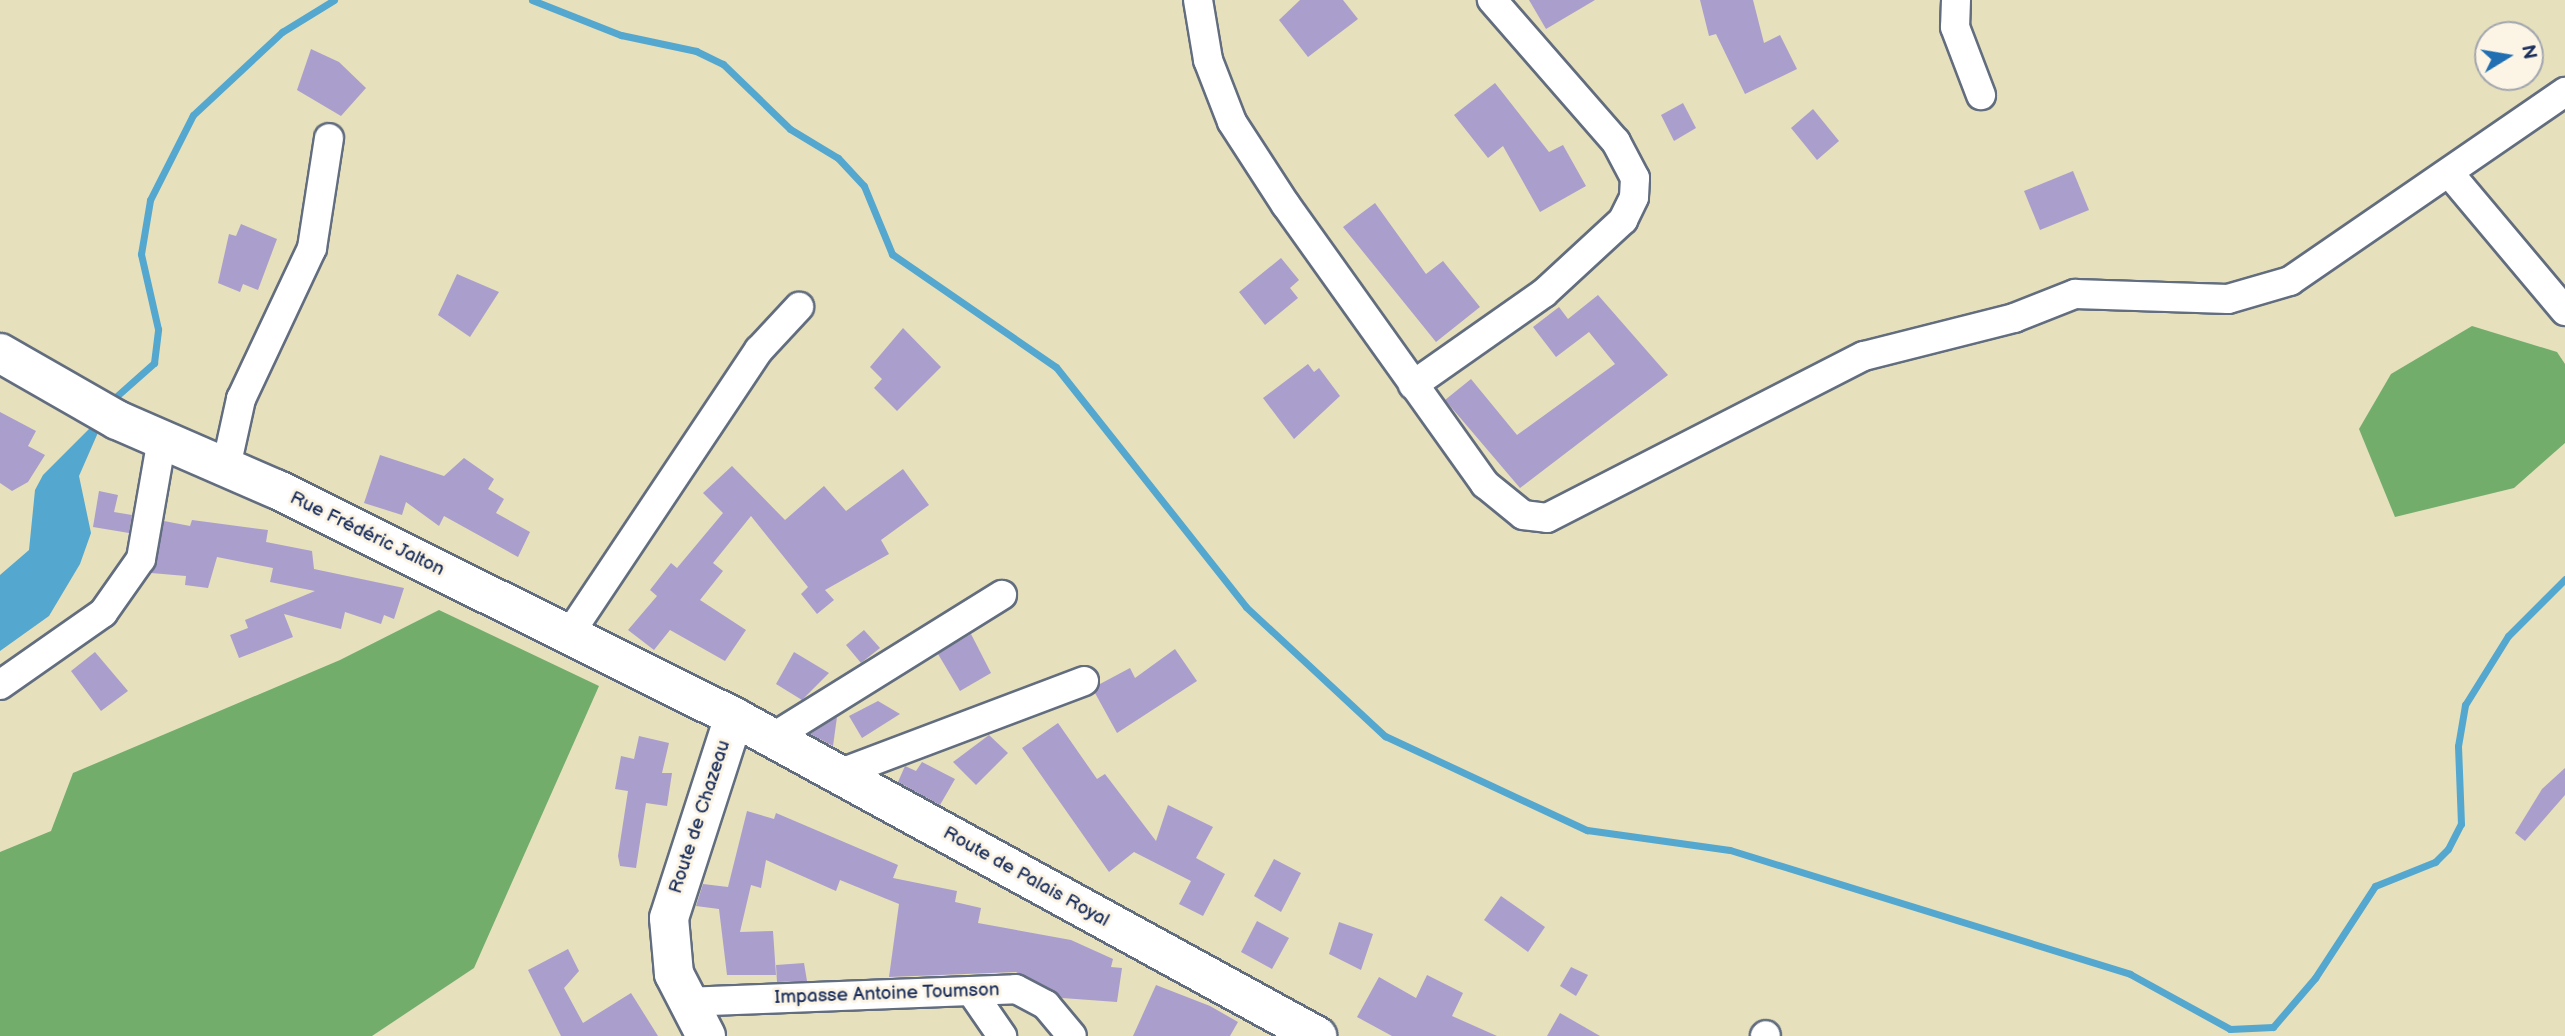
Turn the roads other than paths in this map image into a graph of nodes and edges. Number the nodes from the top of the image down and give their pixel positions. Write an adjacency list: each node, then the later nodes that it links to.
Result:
1 (1198, 0): 11 (street)
2 (1492, 0): 11 (street)
3 (1956, 0): 5 (street)
4 (2565, 92): 7 (street)
5 (1981, 95)
6 (328, 138): 13 (street)
7 (2450, 174): 9 (street); 11 (street)
8 (799, 307): 15 (street)
9 (2565, 311)
10 (0, 353): 12 (main road, Rue Frédéric Jalton)
11 (1413, 385)
12 (162, 439): 13 (main road, Rue Frédéric Jalton); 17 (street)
13 (226, 467): 15 (main road, Rue Frédéric Jalton)
14 (1002, 595): 19 (street)
15 (568, 636): 18 (main road, Rue Frédéric Jalton)
16 (1084, 681): 20 (street)
17 (0, 685)
18 (734, 717): 19 (main road, Route de Palais Royal); 22 (main road, Route de Chazeau)
19 (772, 738): 20 (main road, Route de Palais Royal)
20 (838, 774): 26 (main road, Route de Palais Royal)
21 (971, 991): 22 (street, Impasse Antoine Toumson); 24 (street); 25 (street, Impasse Antoine Toumson)
22 (684, 1002): 23 (main road, Route de Chazeau)
23 (706, 1036)
24 (1002, 1036)
25 (1072, 1036)
26 (1317, 1036)

